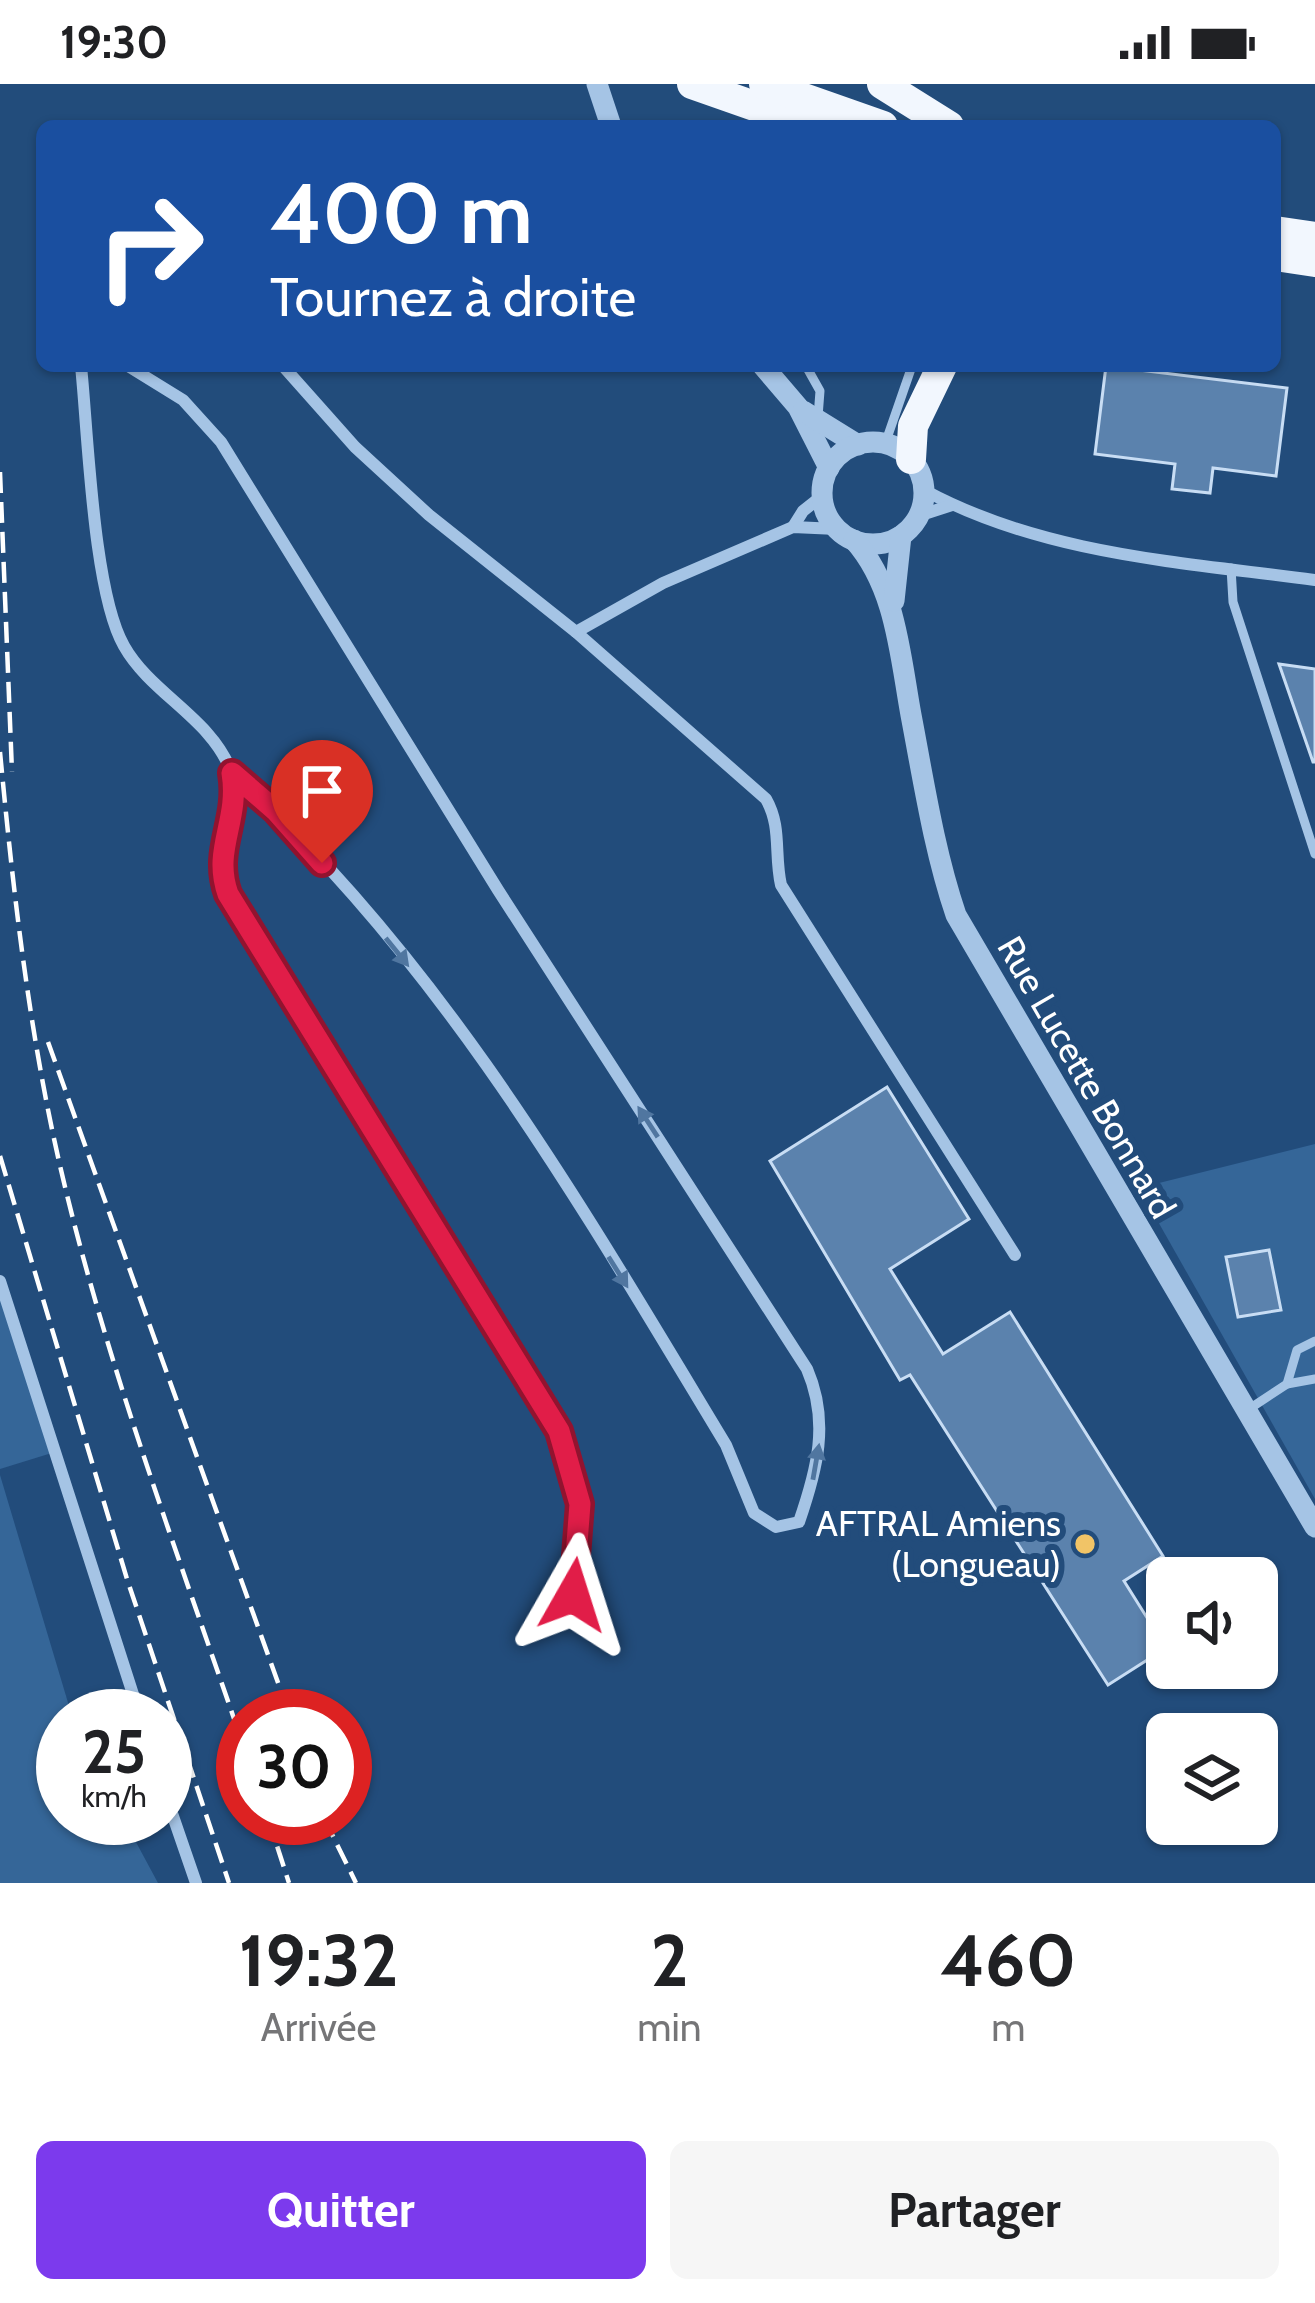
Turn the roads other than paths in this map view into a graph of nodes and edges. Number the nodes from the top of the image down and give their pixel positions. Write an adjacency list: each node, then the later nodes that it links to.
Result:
1 (597, 84): 5 (street)
2 (692, 84): 6 (highway)
3 (764, 84): 7 (highway)
4 (882, 84): 8 (highway)
5 (609, 120)
6 (794, 120)
7 (866, 120)
8 (939, 120)
9 (1281, 232): 10 (highway)
10 (1315, 237)
11 (1281, 257): 12 (highway)
12 (1315, 262)
13 (1281, 273): 14 (highway)
14 (1315, 276)
15 (82, 372): 37 (street)
16 (138, 372): 37 (street, one-way to 16)
17 (288, 372): 36 (street)
18 (769, 372): 22 (street)
19 (809, 372): 22 (lane)
20 (911, 372): 24 (lane)
21 (939, 372): 24 (highway)
22 (808, 413): 23 (street); 25 (street)
23 (858, 445): 24 (street); 25 (street)
24 (898, 452): 26 (street)
25 (829, 468): 27 (street)
26 (924, 490): 28 (street); 29 (street)
27 (823, 496): 30 (street); 31 (street)
28 (952, 505): 29 (street); 33 (street)
29 (918, 516): 32 (street)
30 (793, 527): 31 (street); 36 (street)
31 (846, 534): 32 (street); 35 (street, Rue Lucette Bonnard)
32 (901, 536): 35 (street, Rue Lucette Bonnard)
33 (1231, 568): 34 (street); 38 (lane)
34 (1315, 580)
35 (895, 625): 44 (street, Rue Lucette Bonnard)
36 (576, 632): 39 (street)
37 (232, 773): 46 (street)
38 (1315, 854)
39 (1015, 1255)
40 (0, 1281): 47 (street)
41 (1315, 1341): 43 (lane)
42 (1315, 1379): 43 (lane)
43 (1287, 1384): 44 (lane)
44 (1246, 1411): 45 (street, Rue Lucette Bonnard)
45 (1315, 1527)
46 (573, 1595)
47 (131, 1689)
48 (183, 1845): 49 (street)
49 (196, 1883)

